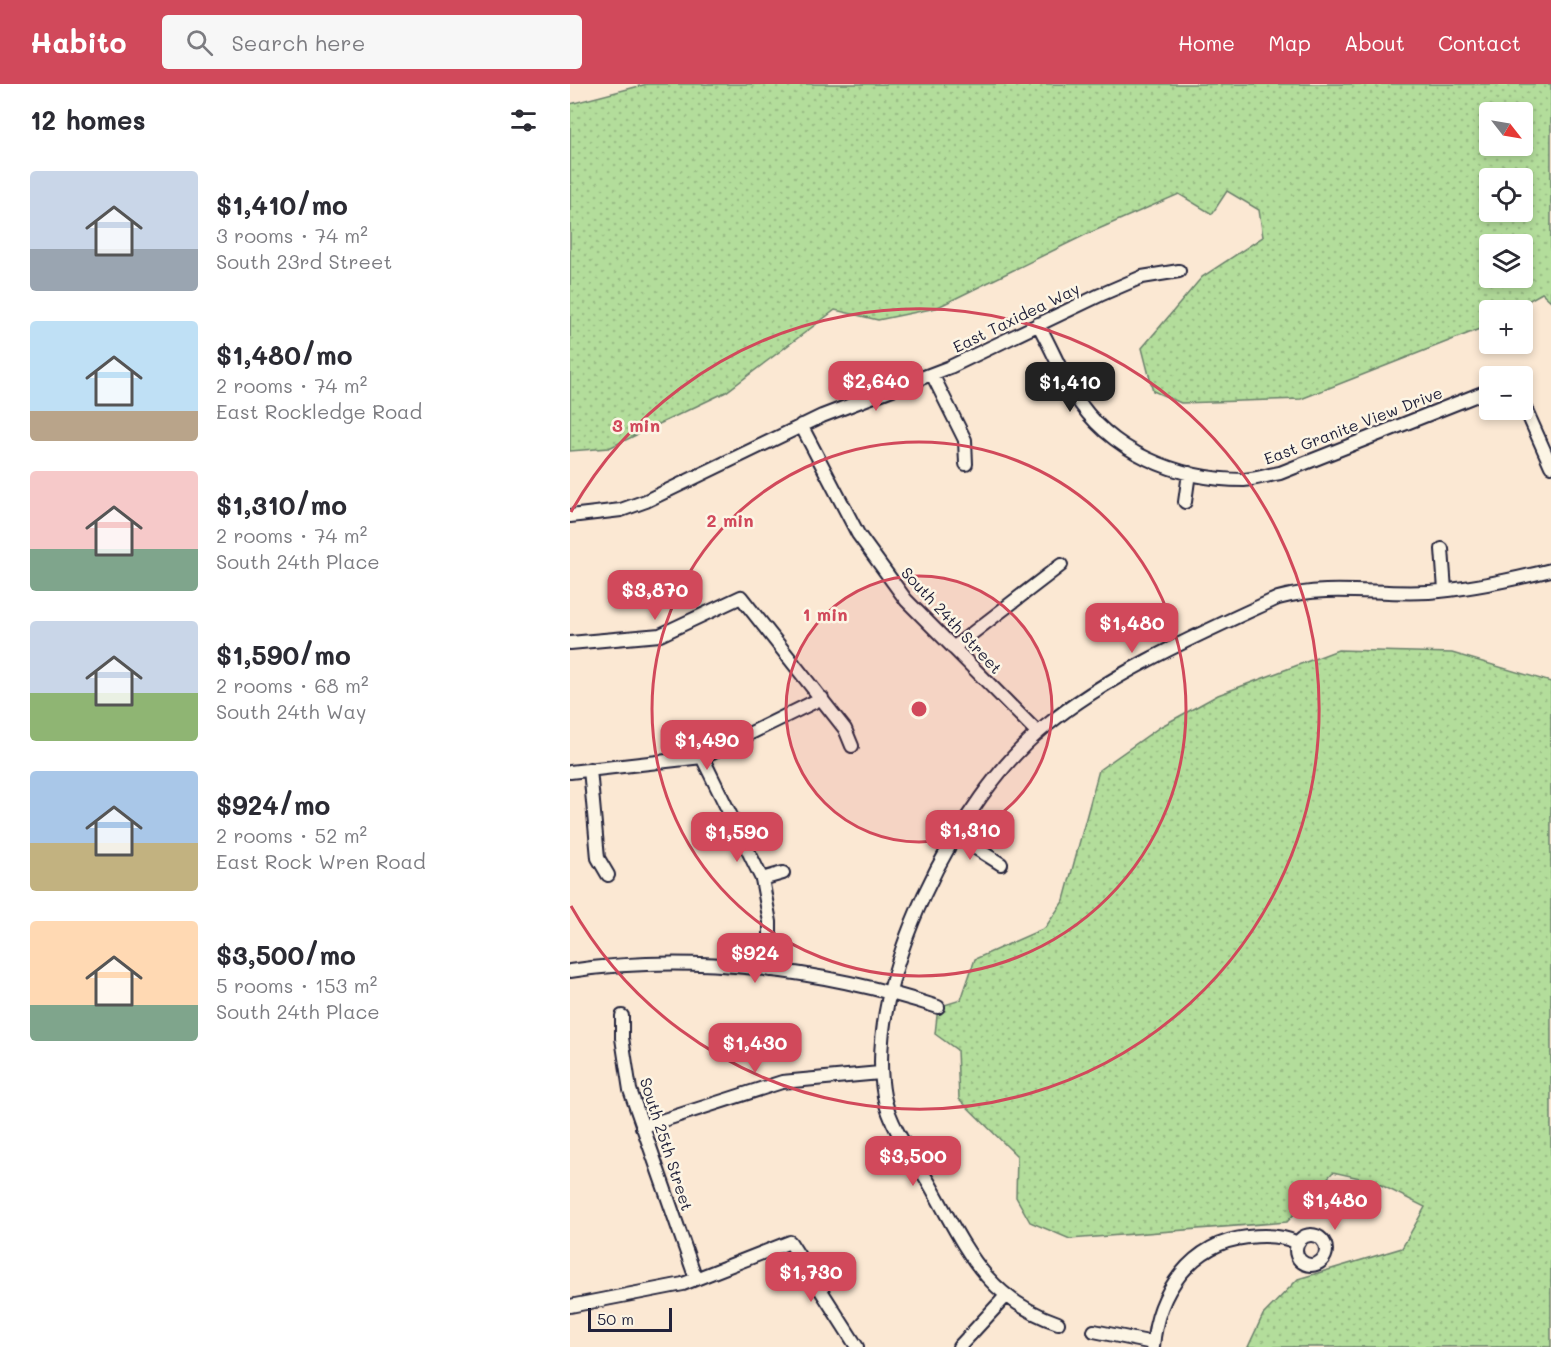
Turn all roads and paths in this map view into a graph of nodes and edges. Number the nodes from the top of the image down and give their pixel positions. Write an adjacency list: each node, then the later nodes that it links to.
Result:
1 (1179, 271): 2 (street, East Taxidea Way)
2 (1038, 324): 3 (street, East Taxidea Way); 9 (street, East Granite View Drive)
3 (932, 374): 6 (street, East Taxidea Way); 7 (street)
4 (1479, 394): 9 (street, East Granite View Drive)
5 (1530, 420): 8 (street)
6 (801, 425): 11 (street, East Taxidea Way); 17 (street, South 24th Street)
7 (966, 464)
8 (1551, 466)
9 (1190, 473): 10 (street)
10 (1185, 502)
11 (570, 516)
12 (1442, 549): 15 (street)
13 (1061, 565): 17 (street)
14 (1551, 570): 15 (street)
15 (1445, 590): 19 (street)
16 (570, 643): 18 (street)
17 (953, 648): 19 (street, South 24th Street)
18 (822, 698): 20 (street); 21 (street)
19 (1038, 733): 24 (street)
20 (852, 746)
21 (702, 757): 22 (street); 28 (street)
22 (590, 769): 23 (street); 27 (street)
23 (570, 772)
24 (955, 834): 25 (street); 31 (street)
25 (1001, 864)
26 (783, 873): 28 (street)
27 (608, 876)
28 (762, 879): 29 (street)
29 (770, 970): 30 (street); 31 (street)
30 (570, 971)
31 (891, 992): 32 (street); 34 (street)
32 (938, 1007)
33 (622, 1016): 35 (street, South 25th Street)
34 (880, 1073): 35 (street); 38 (street)
35 (642, 1127): 37 (street, South 25th Street)
36 (1298, 1243): 42 (street)
37 (696, 1279): 39 (street); 43 (street)
38 (1006, 1296): 40 (street); 44 (street)
39 (570, 1306)
40 (1058, 1323)
41 (1094, 1331): 42 (street)
42 (1153, 1345)
43 (857, 1347)
44 (959, 1347)

